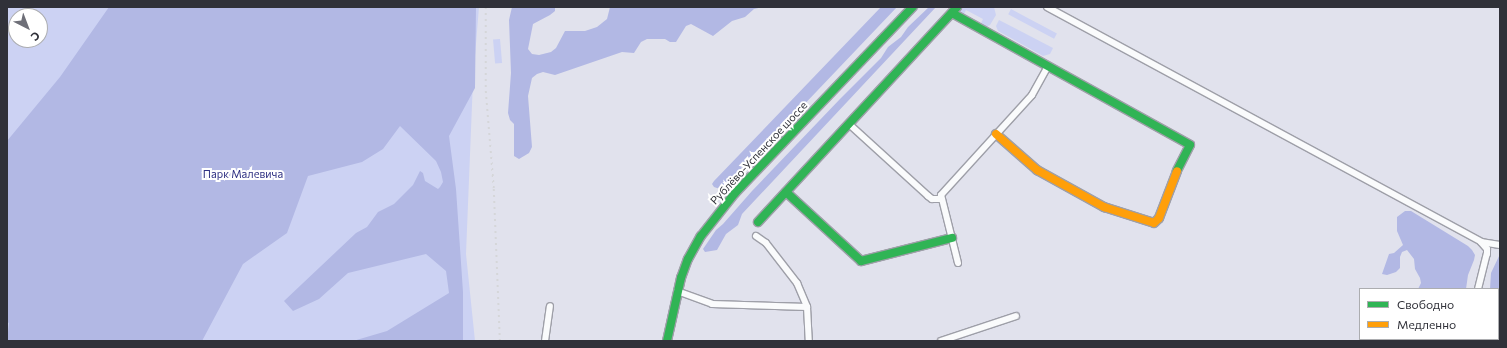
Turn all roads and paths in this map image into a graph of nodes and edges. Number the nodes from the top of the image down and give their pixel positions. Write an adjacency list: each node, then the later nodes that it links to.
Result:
1 (913, 7): 16 (street, Рублёво-Успенское шоссе)
2 (1047, 7): 12 (street)
3 (954, 10): 4 (street); 5 (street)
4 (1048, 66): 6 (street); 6 (street)
5 (849, 124): 7 (street); 8 (street)
6 (996, 134): 8 (street)
7 (786, 192): 9 (street); 11 (street)
8 (941, 199): 11 (street)
9 (758, 222)
10 (756, 236): 18 (street)
11 (952, 238): 14 (street)
12 (1480, 242): 13 (street); 15 (street)
13 (1500, 245)
14 (958, 262)
15 (1478, 288)
16 (677, 292): 18 (street); 21 (street, Рублёво-Успенское шоссе)
17 (550, 306): 20 (street)
18 (807, 307): 22 (street)
19 (1016, 316): 23 (street)
20 (545, 341)
21 (667, 341)
22 (809, 341)
23 (941, 341)

